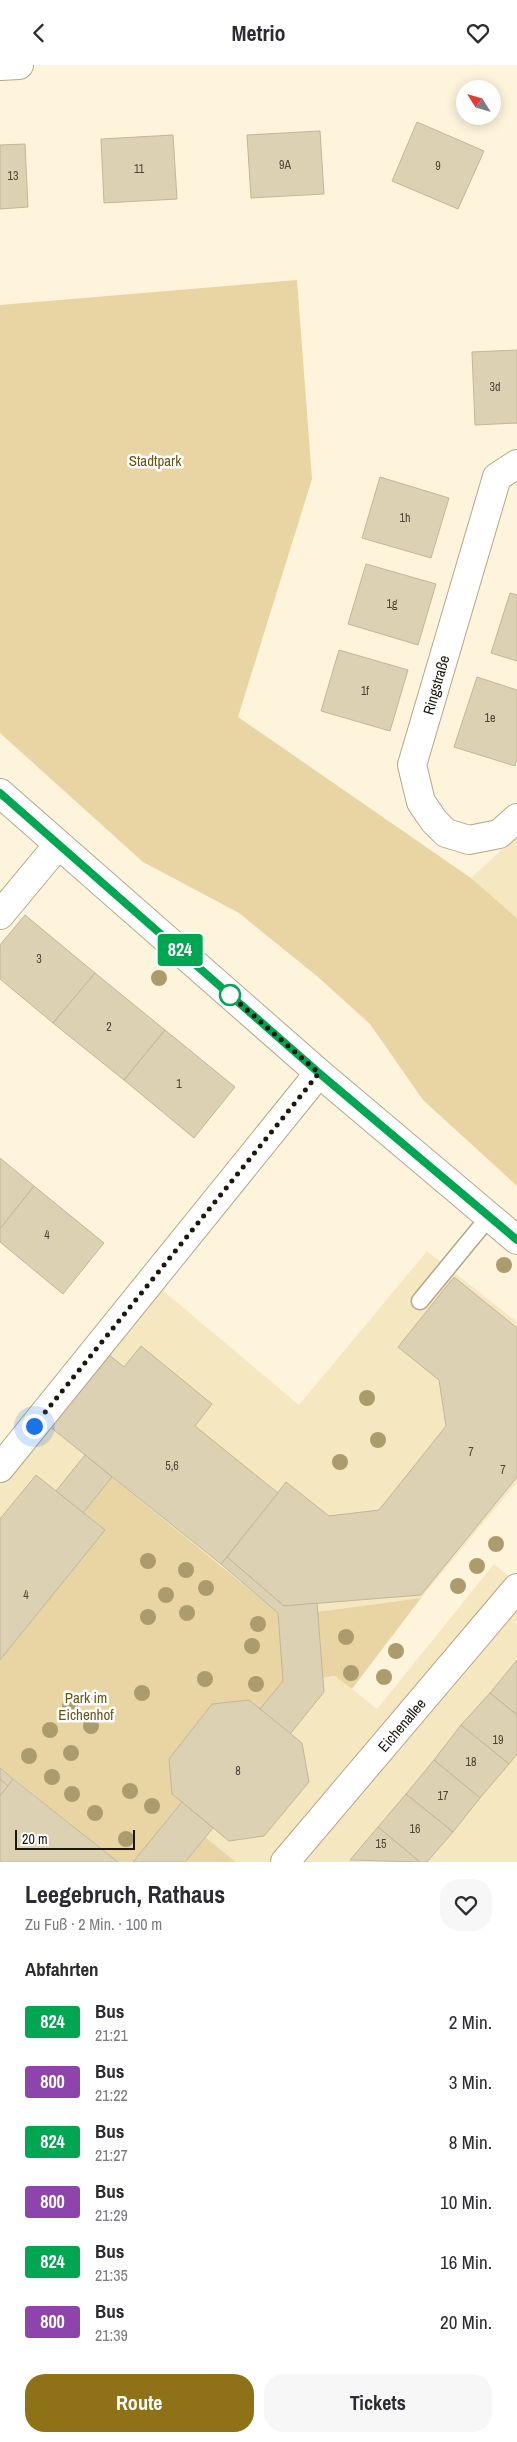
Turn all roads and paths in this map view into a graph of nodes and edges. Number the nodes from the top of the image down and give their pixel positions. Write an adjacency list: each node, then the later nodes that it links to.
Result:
1 (19, 65): 2 (street)
2 (0, 66)
3 (517, 464): 5 (street, Ringstraße)
4 (0, 793): 6 (street)
5 (517, 819)
6 (58, 845): 7 (street); 8 (street)
7 (0, 915)
8 (319, 1073): 9 (street); 12 (street)
9 (489, 1217): 10 (street); 11 (lane)
10 (517, 1240)
11 (420, 1301)
12 (0, 1468)
13 (517, 1588): 14 (street, Eichenallee)
14 (286, 1862)

